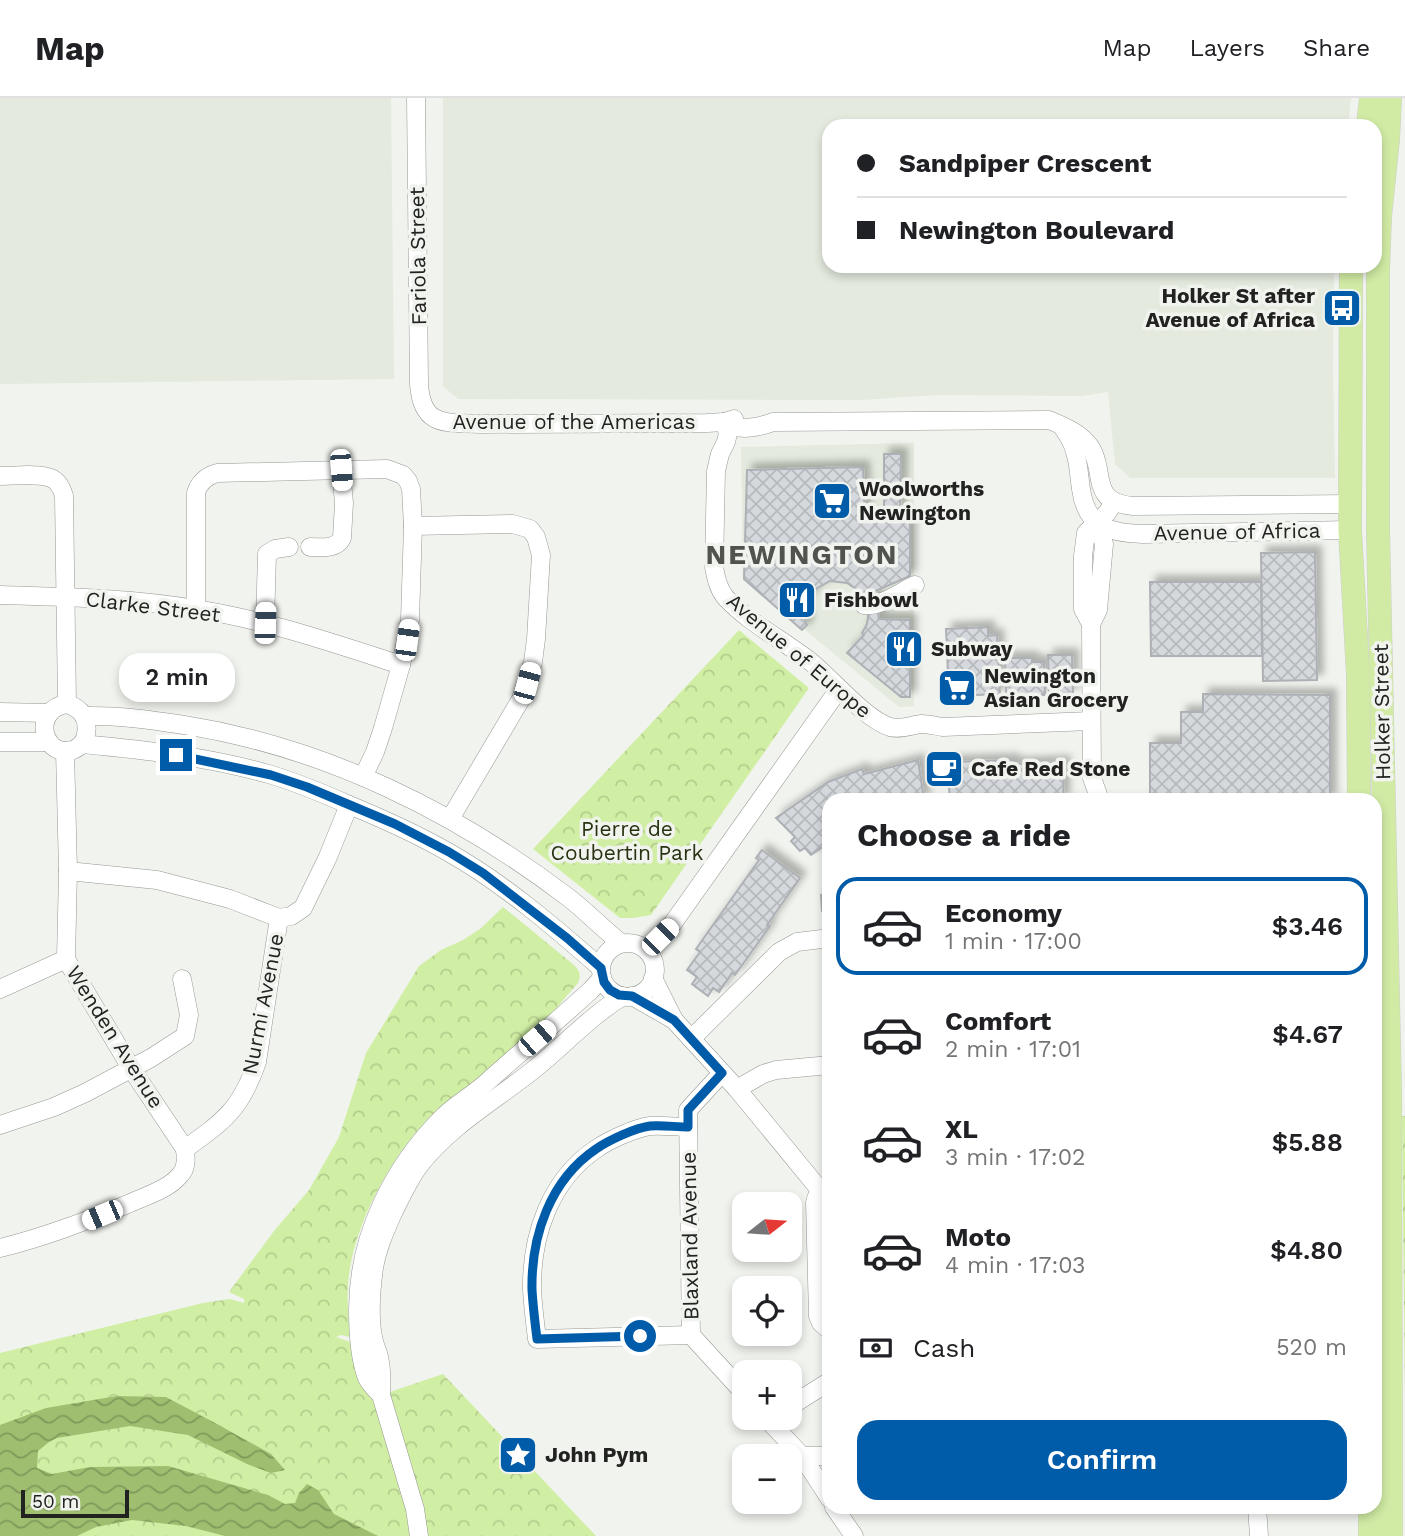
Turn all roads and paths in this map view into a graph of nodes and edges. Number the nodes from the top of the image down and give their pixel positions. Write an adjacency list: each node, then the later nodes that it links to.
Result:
1 (416, 98): 8 (street, Fariola Street)
2 (1371, 98): 4 (main road)
3 (1390, 98): 5 (main road, Holker Street)
4 (1369, 119)
5 (1382, 197)
6 (1351, 273): 18 (main road, Holker Street)
7 (1378, 273): 17 (main road, Holker Street)
8 (427, 412): 9 (street, Avenue of the Americas)
9 (724, 422): 10 (street, Avenue of the Americas); 12 (street, Avenue of the Americas); 13 (street, Avenue of Europe)
10 (773, 422): 11 (street, Avenue of the Americas); 12 (street, Avenue of the Americas)
11 (1061, 425): 16 (street, Avenue of the Americas); 19 (street)
12 (746, 427): 13 (street)
13 (726, 442): 32 (street, Avenue of Europe)
14 (341, 470): 20 (street); 24 (street); 29 (street)
15 (0, 476): 27 (street)
16 (1114, 502): 18 (street, Avenue of Africa); 19 (street)
17 (1379, 503): 18 (main road, Avenue of Africa); 22 (main road, Holker Street)
18 (1350, 504): 21 (main road, Holker Street)
19 (1098, 523): 21 (street, Avenue of Africa); 37 (street)
20 (413, 526): 31 (street); 46 (street)
21 (1350, 530): 22 (main road, Avenue of Africa); 44 (main road, Holker Street)
22 (1378, 530): 64 (main road, Holker Street)
23 (289, 547): 30 (street)
24 (310, 547)
25 (915, 585): 28 (street)
26 (0, 595): 27 (street, Clarke Street)
27 (66, 597): 29 (street, Clarke Street); 33 (street)
28 (864, 605)
29 (196, 608): 30 (street, Clarke Street)
30 (265, 623): 31 (street, Clarke Street)
31 (401, 665): 42 (street)
32 (839, 689): 37 (street, Avenue of Europe); 51 (street)
33 (67, 704): 35 (street); 36 (street)
34 (0, 712): 35 (street)
35 (49, 713): 39 (street)
36 (84, 716): 40 (street); 42 (street)
37 (1090, 721): 43 (street)
38 (0, 742): 39 (street)
39 (49, 743): 41 (street)
40 (82, 744): 41 (street); 45 (street)
41 (65, 751): 47 (street, Wenden Avenue)
42 (363, 777): 46 (street)
43 (1097, 793)
44 (1359, 793)
45 (349, 805): 48 (street, Nurmi Avenue); 53 (street)
46 (450, 819): 50 (street)
47 (68, 871): 48 (street); 52 (street, Wenden Avenue)
48 (279, 918): 67 (street, Nurmi Avenue)
49 (822, 939): 59 (street)
50 (621, 943): 51 (street); 53 (street)
51 (646, 950): 54 (street)
52 (66, 959): 56 (street); 61 (street, Wenden Avenue)
53 (602, 973): 57 (street); 75 (street)
54 (653, 978): 57 (street); 58 (street)
55 (183, 979): 61 (street)
56 (0, 989)
57 (628, 996): 58 (street); 75 (street)
58 (674, 1020): 59 (street)
59 (691, 1040): 62 (street)
60 (822, 1066): 63 (street)
61 (131, 1068): 65 (street); 67 (street, Wenden Avenue)
62 (722, 1073): 63 (street); 66 (street, Blaxland Avenue)
63 (737, 1089): 68 (street)
64 (1390, 1095): 89 (main road, Holker Street)
65 (0, 1125)
66 (688, 1127): 72 (street, Blaxland Avenue); 72 (street)
67 (185, 1149): 70 (street)
68 (822, 1185)
69 (822, 1191): 71 (street)
70 (0, 1248)
71 (822, 1324)
72 (691, 1335): 73 (street, Blaxland Avenue)
73 (732, 1380)
74 (822, 1386): 76 (street)
75 (381, 1395): 85 (street)
76 (802, 1399)
77 (780, 1430): 78 (street)
78 (792, 1444)
79 (802, 1456): 80 (street); 81 (street)
80 (822, 1456)
81 (822, 1487)
82 (839, 1514): 86 (street)
83 (1257, 1514): 87 (street)
84 (1370, 1514): 88 (main road)
85 (419, 1536)
86 (853, 1536)
87 (1259, 1536)
88 (1370, 1536)
89 (1391, 1536)

